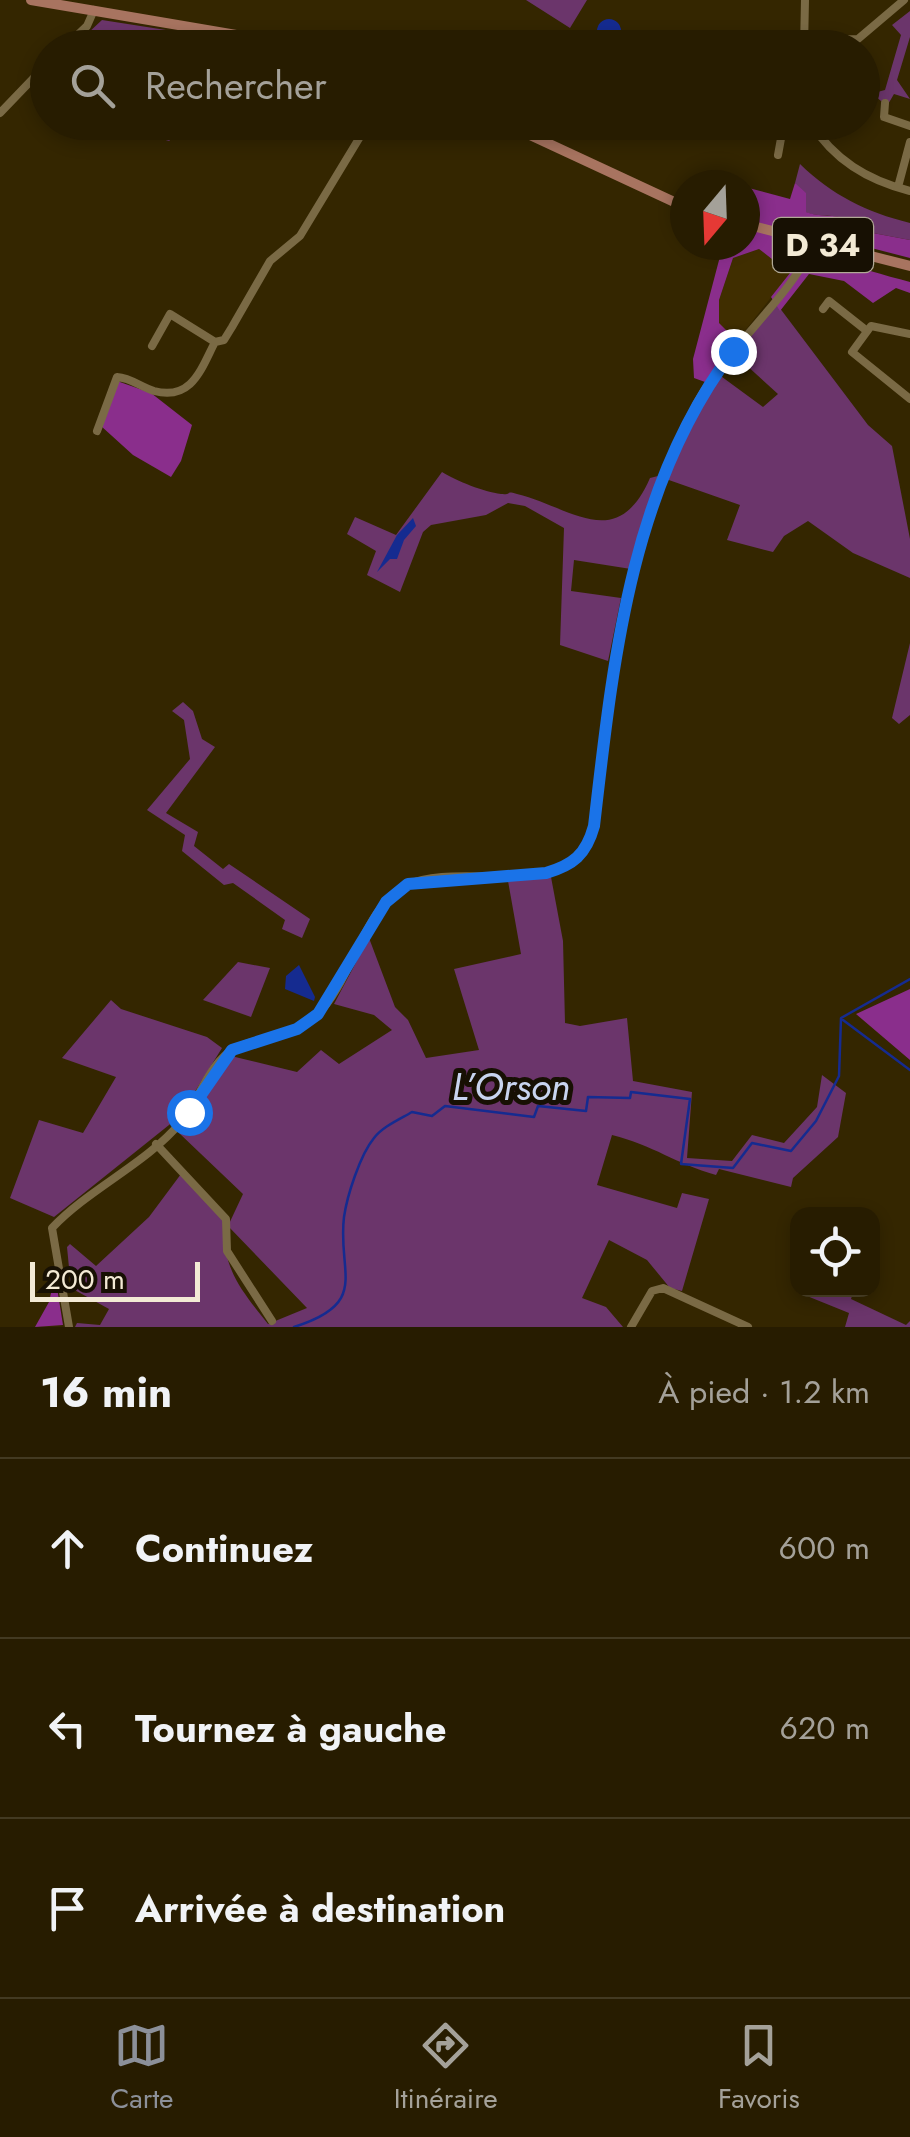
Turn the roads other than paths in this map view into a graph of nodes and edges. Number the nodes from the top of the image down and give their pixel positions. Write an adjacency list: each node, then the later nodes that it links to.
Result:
1 (31, 0): 4 (main road)
2 (805, 0): 7 (street)
3 (906, 1): 8 (street)
4 (94, 10): 5 (street); 6 (main road)
5 (83, 30)
6 (209, 30)
7 (804, 30)
8 (874, 30)
9 (30, 82): 11 (street)
10 (885, 103): 12 (street)
11 (0, 113)
12 (910, 126)
13 (358, 140): 29 (street)
14 (541, 140): 22 (main road)
15 (781, 140): 18 (street)
16 (825, 140): 20 (street)
17 (910, 142): 19 (street)
18 (778, 155)
19 (906, 171): 20 (street)
20 (898, 188): 21 (street)
21 (910, 190)
22 (670, 200)
23 (760, 228): 24 (main road, D 34)
24 (815, 242): 25 (main road, D 34); 33 (street)
25 (907, 265)
26 (823, 309): 27 (street)
27 (867, 332): 28 (street); 31 (street)
28 (910, 334)
29 (215, 342): 30 (street); 32 (street)
30 (152, 346)
31 (910, 399)
32 (97, 430)
33 (156, 1144): 34 (street); 35 (street)
34 (272, 1321)
35 (70, 1327)
36 (632, 1327): 37 (street)
37 (748, 1327)

